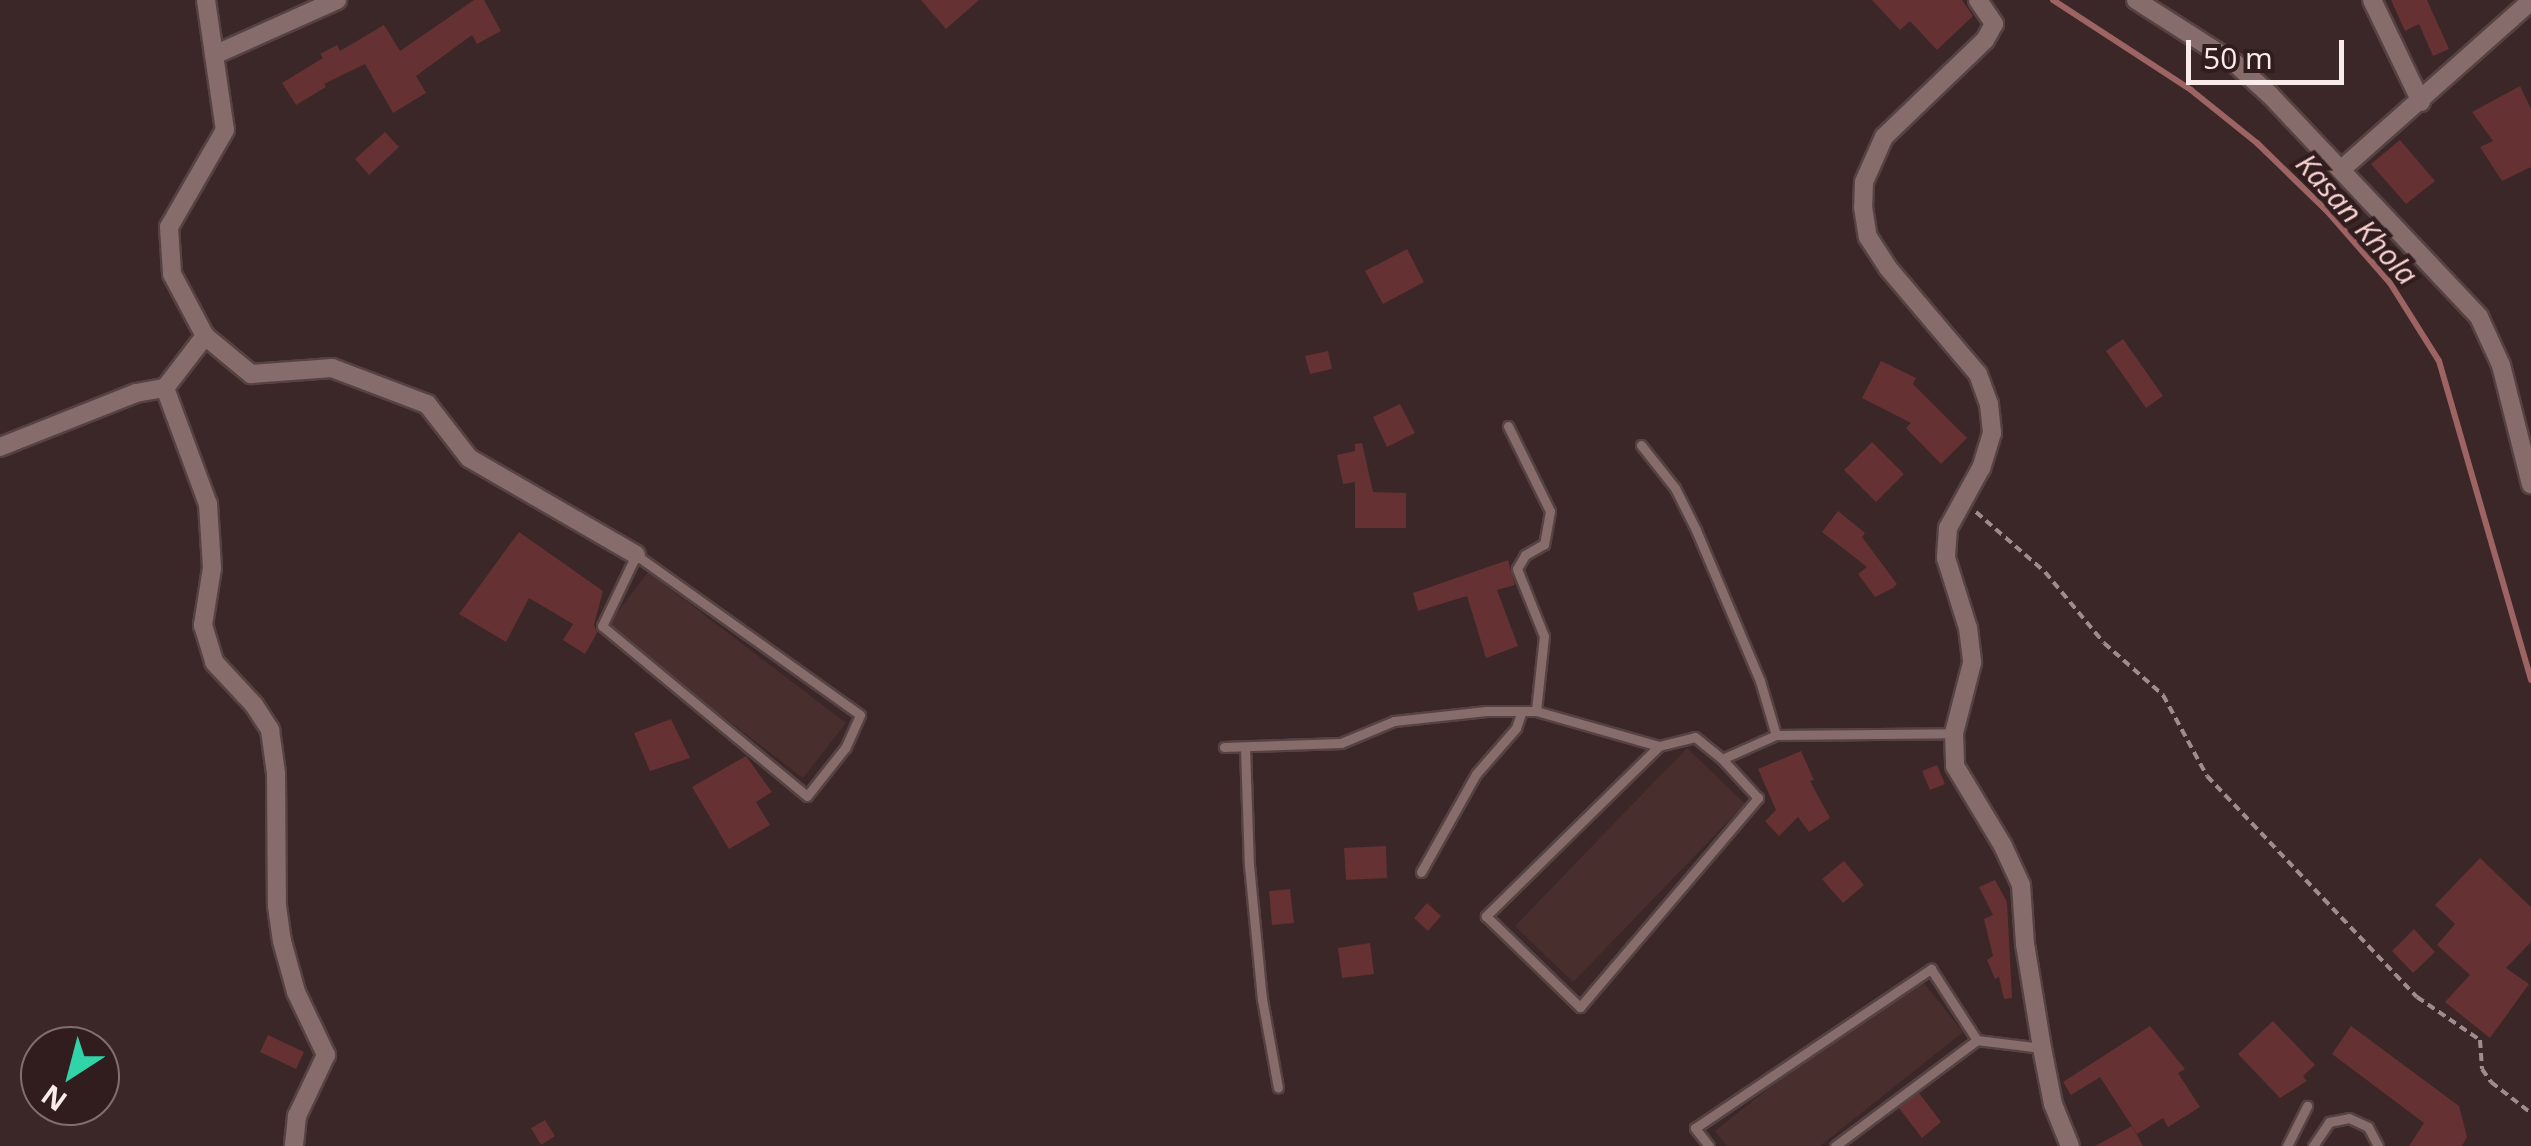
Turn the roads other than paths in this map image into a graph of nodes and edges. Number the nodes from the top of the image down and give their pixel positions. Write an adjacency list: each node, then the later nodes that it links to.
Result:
1 (206, 0): 7 (street)
2 (337, 0): 7 (street)
3 (1978, 0): 19 (street)
4 (2372, 0): 8 (street)
5 (2144, 2): 9 (street)
6 (2529, 3): 8 (street)
7 (214, 55): 10 (street)
8 (2421, 102): 9 (street)
9 (2343, 168): 15 (street)
10 (205, 336): 11 (street); 16 (street)
11 (165, 388): 14 (street); 30 (street)
12 (1508, 426): 18 (lane)
13 (1641, 445): 20 (lane)
14 (0, 447)
15 (2531, 484)
16 (636, 555): 16 (lane)
17 (1522, 711): 18 (lane); 22 (lane); 25 (lane)
18 (1536, 711): 21 (lane)
19 (1954, 733): 20 (lane); 27 (street)
20 (1776, 735): 24 (lane)
21 (1659, 746): 24 (lane); 24 (lane)
22 (1245, 747): 23 (lane); 28 (lane)
23 (1224, 748)
24 (1722, 758)
25 (1421, 872)
26 (1976, 1040): 27 (lane); 31 (lane); 32 (lane)
27 (2042, 1048): 33 (street)
28 (1278, 1088)
29 (2307, 1106): 34 (lane)
30 (294, 1146)
31 (1710, 1146)
32 (1835, 1146)
33 (2070, 1146)
34 (2287, 1146)
35 (2313, 1146): 36 (lane)
36 (2378, 1146)

